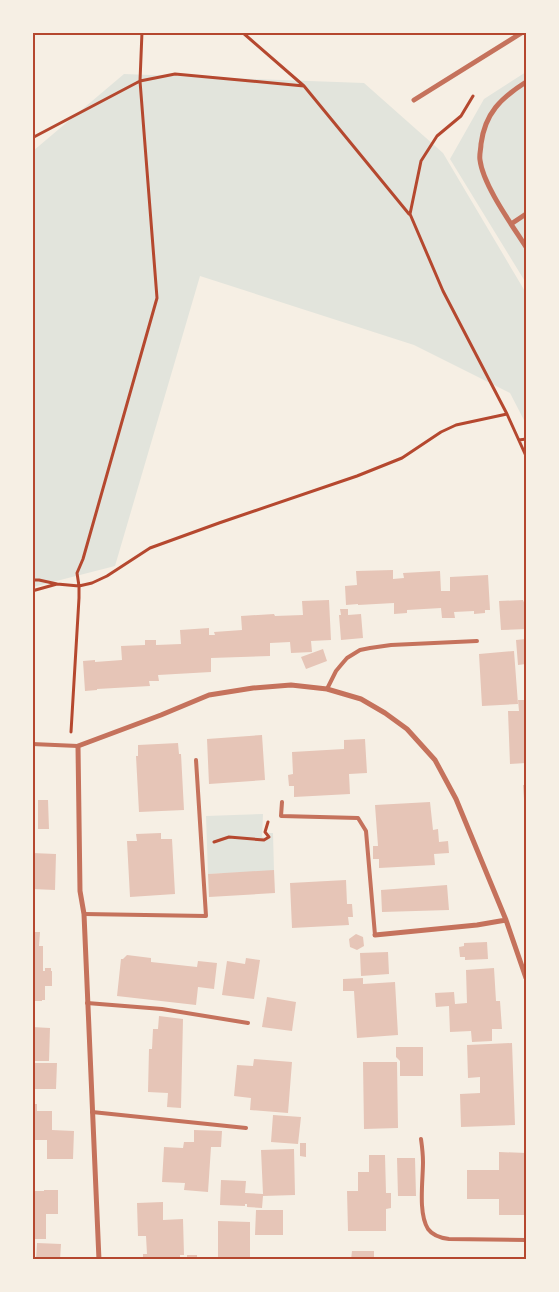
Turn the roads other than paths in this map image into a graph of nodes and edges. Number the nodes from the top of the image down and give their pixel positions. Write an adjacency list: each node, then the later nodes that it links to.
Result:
1 (523, 32): 3 (street)
2 (526, 82): 5 (street)
3 (414, 100)
4 (526, 214): 5 (street)
5 (511, 224): 6 (street)
6 (526, 248)
7 (477, 641): 8 (lane)
8 (327, 689): 10 (street); 14 (street)
9 (32, 744): 10 (lane)
10 (78, 746): 13 (street)
11 (196, 760): 13 (lane)
12 (282, 802): 15 (lane)
13 (84, 914): 17 (street)
14 (506, 920): 15 (street); 16 (street)
15 (375, 934)
16 (526, 978)
17 (87, 1003): 18 (lane); 19 (street)
18 (248, 1023)
19 (92, 1112): 20 (lane); 23 (street)
20 (246, 1128)
21 (421, 1139): 22 (lane)
22 (526, 1240)
23 (99, 1260)

